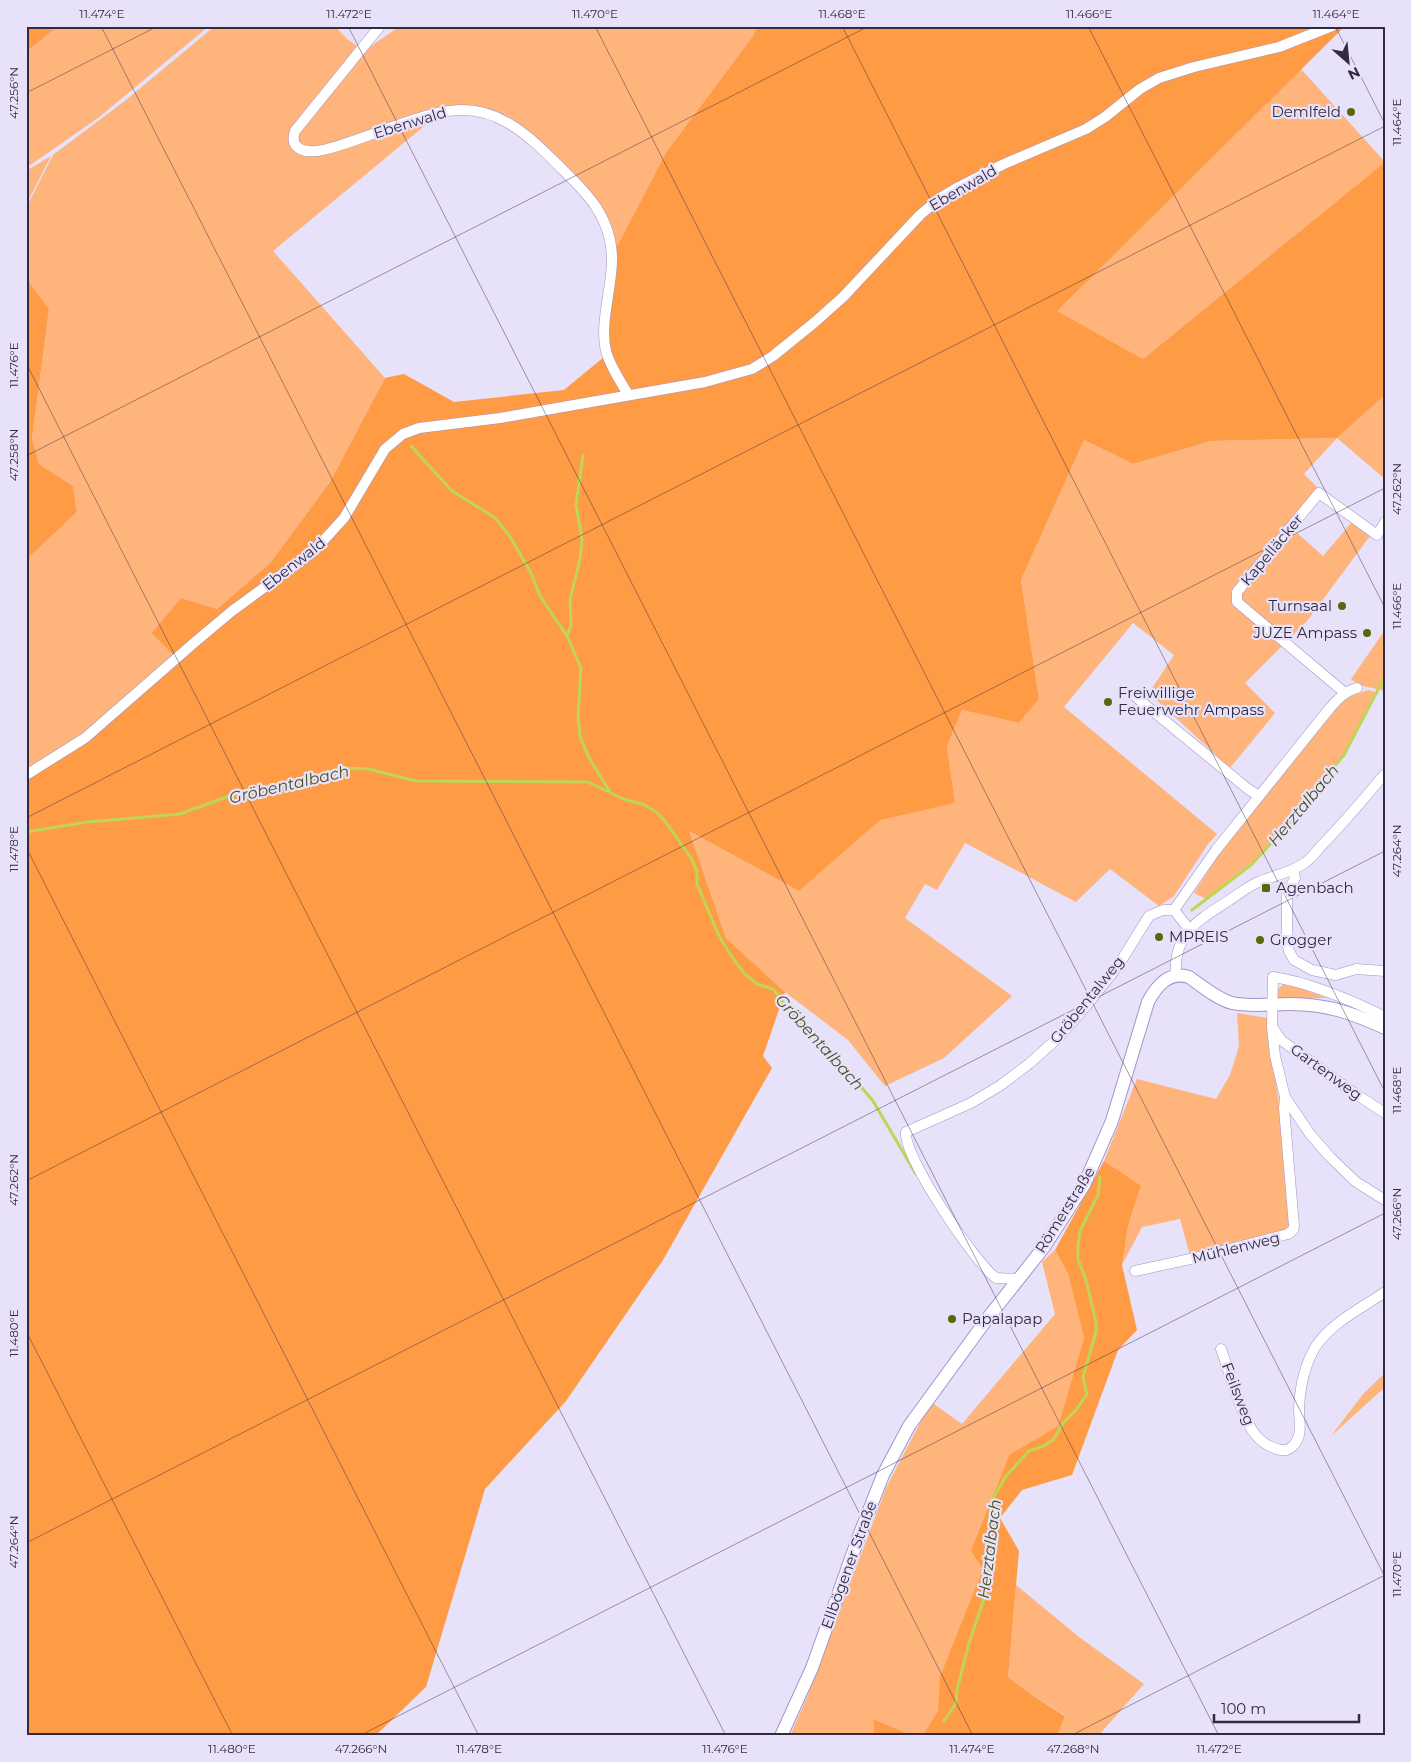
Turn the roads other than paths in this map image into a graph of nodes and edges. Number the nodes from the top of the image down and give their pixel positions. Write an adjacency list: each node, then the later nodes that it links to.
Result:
1 (380, 26): 3 (street, Ebenwald)
2 (1332, 26): 3 (street, Ebenwald)
3 (628, 394): 9 (street, Ebenwald)
4 (1385, 522): 6 (street, Kapelläcker)
5 (1357, 688): 6 (street)
6 (1345, 694): 10 (street)
7 (1137, 698): 10 (street)
8 (1385, 774): 11 (street)
9 (26, 775)
10 (1259, 796): 12 (street)
11 (1293, 870): 13 (street); 14 (street)
12 (1174, 910): 13 (street); 24 (street, Gröbentalweg)
13 (1189, 929): 15 (street)
14 (1385, 971)
15 (1176, 976): 16 (main road); 24 (main road, Römerstraße)
16 (1272, 1004): 17 (street); 18 (street); 19 (main road)
17 (1385, 1017)
18 (1272, 1027): 20 (street); 21 (street, Gartenweg)
19 (1385, 1028)
20 (1285, 1097): 22 (street); 23 (street, Mühlenweg)
21 (1385, 1113)
22 (1385, 1200)
23 (1135, 1271)
24 (1019, 1279): 27 (main road, Römerstraße)
25 (1385, 1292): 26 (street, Feilsweg)
26 (1221, 1350)
27 (927, 1400): 28 (main road, Ellbögener Straße)
28 (781, 1736)

